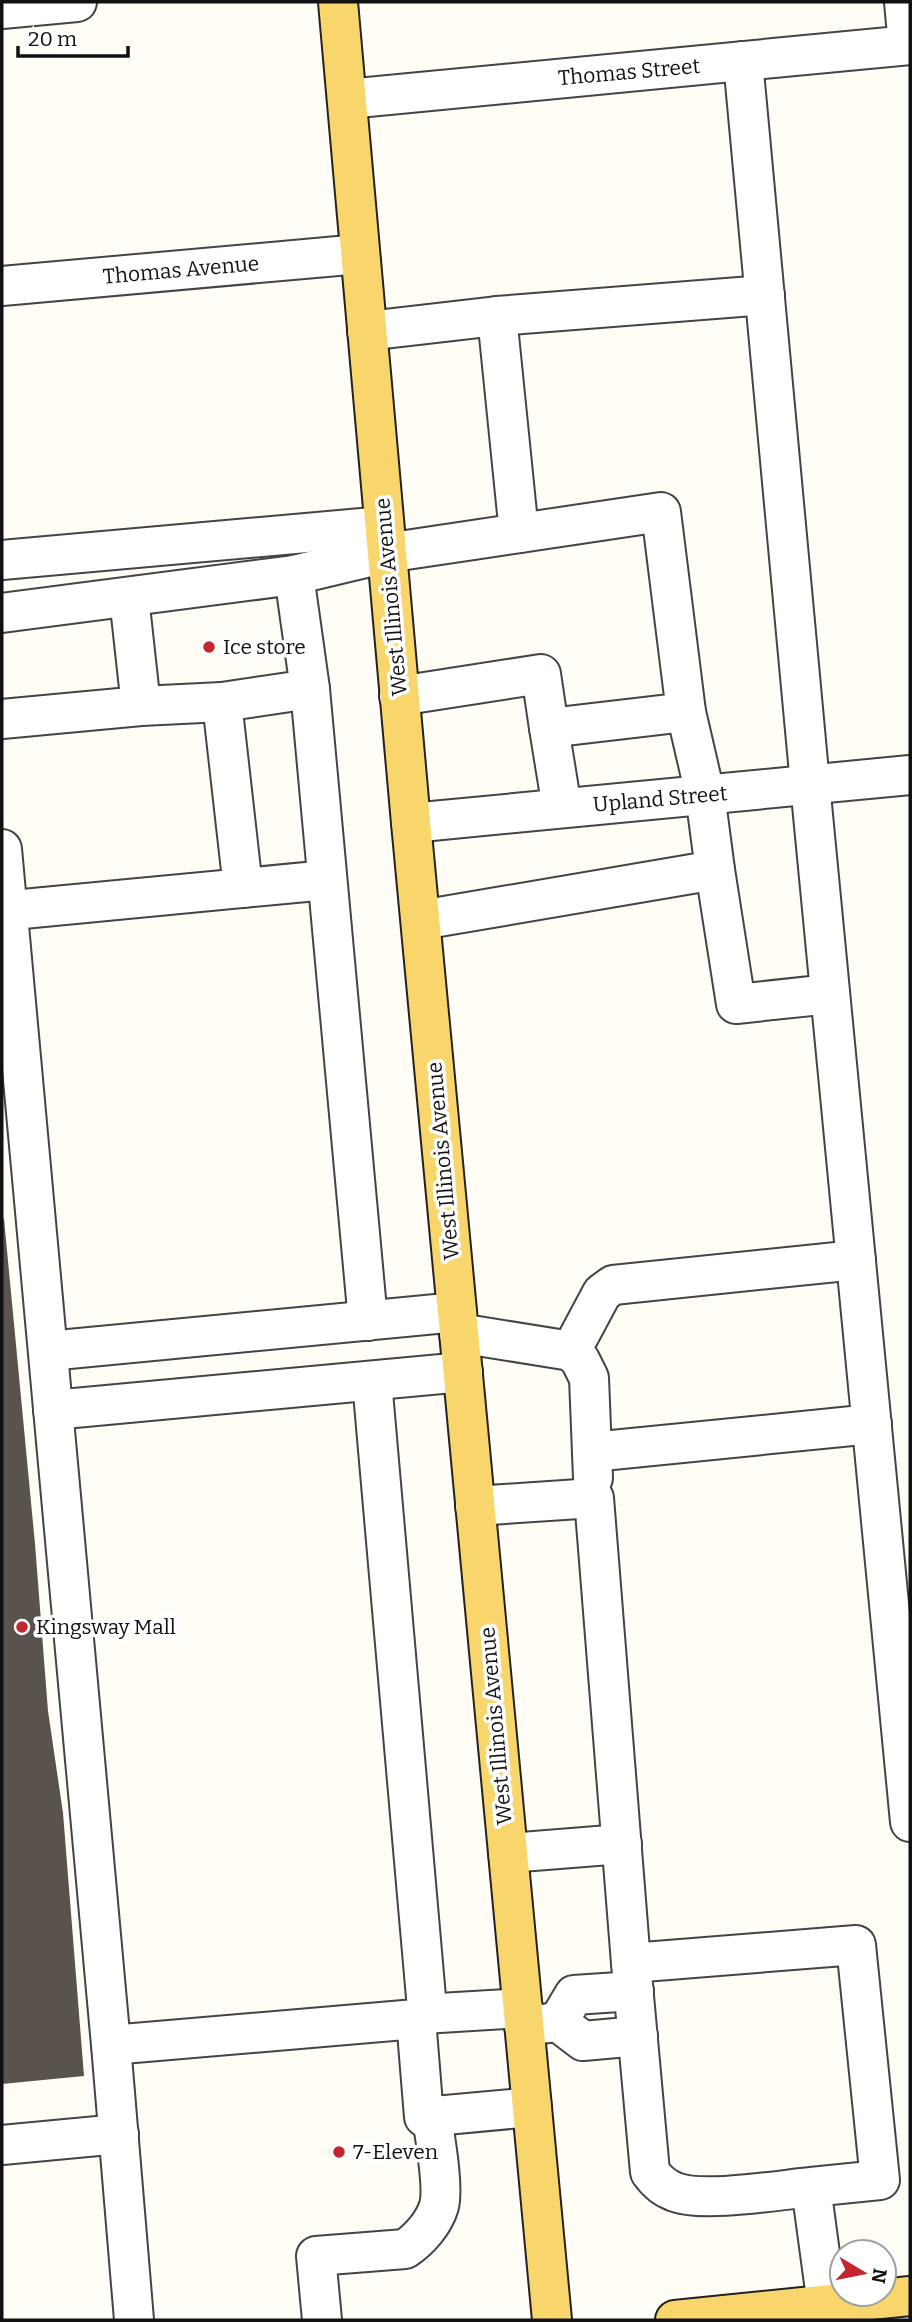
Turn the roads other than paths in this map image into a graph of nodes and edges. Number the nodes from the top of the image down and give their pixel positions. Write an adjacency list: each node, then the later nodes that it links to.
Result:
1 (77, 2): 4 (street)
2 (338, 2): 7 (main road, West Illinois Avenue)
3 (904, 2): 5 (street)
4 (20, 6)
5 (909, 45): 6 (street, Thomas Street)
6 (743, 61): 7 (street, Thomas Street); 10 (street)
7 (347, 99): 8 (main road, West Illinois Avenue)
8 (360, 254): 9 (street, Thomas Avenue); 12 (main road, West Illinois Avenue)
9 (2, 286)
10 (765, 295): 11 (street); 27 (street)
11 (498, 316): 12 (street); 13 (street)
12 (367, 331): 14 (main road, West Illinois Avenue)
13 (519, 533): 14 (street); 23 (street)
14 (385, 540): 15 (street); 16 (street); 20 (main road, West Illinois Avenue)
15 (2, 560)
16 (294, 575): 17 (street); 19 (street)
17 (129, 597): 18 (street); 22 (street)
18 (2, 612)
19 (310, 689): 21 (street); 33 (street)
20 (400, 696): 25 (street); 30 (main road, West Illinois Avenue)
21 (222, 702): 22 (street); 34 (street)
22 (141, 706): 24 (street)
23 (686, 712): 25 (street); 28 (street)
24 (2, 719)
25 (549, 728): 29 (street)
26 (910, 775): 27 (street, Upland Street)
27 (810, 784): 28 (street, Upland Street); 37 (street)
28 (705, 794): 29 (street, Upland Street); 32 (street)
29 (562, 808): 30 (street, Upland Street)
30 (411, 822): 36 (main road, West Illinois Avenue)
31 (2, 849): 35 (street)
32 (715, 870): 36 (street); 37 (street)
33 (327, 880): 34 (street); 39 (street)
34 (243, 888): 35 (street)
35 (5, 911): 41 (street)
36 (421, 920): 40 (main road, West Illinois Avenue)
37 (830, 993): 38 (street)
38 (856, 1260): 42 (street); 46 (street)
39 (368, 1321): 40 (street); 41 (street)
40 (458, 1323): 42 (street); 43 (main road, West Illinois Avenue)
41 (48, 1351): 45 (street)
42 (571, 1351): 47 (street)
43 (463, 1373): 44 (street); 49 (main road, West Illinois Avenue)
44 (372, 1381): 45 (street); 54 (street)
45 (53, 1410): 57 (street)
46 (872, 1424): 47 (street); 50 (street)
47 (592, 1452): 48 (street)
48 (594, 1498): 49 (street); 51 (street)
49 (475, 1506): 52 (main road, West Illinois Avenue)
50 (910, 1822)
51 (622, 1844): 52 (street); 53 (street)
52 (508, 1853): 55 (main road, West Illinois Avenue)
53 (632, 1977): 55 (street); 56 (street); 62 (street)
54 (419, 2017): 55 (street); 57 (street); 59 (street)
55 (535, 2019): 56 (street); 58 (main road, West Illinois Avenue)
56 (638, 2036): 62 (street)
57 (111, 2045): 60 (street)
58 (532, 2107): 59 (street); 67 (main road, West Illinois Avenue)
59 (432, 2117): 66 (street)
60 (119, 2134): 61 (street); 65 (street)
61 (2, 2145)
62 (811, 2187): 64 (street)
63 (910, 2297): 64 (main road)
64 (827, 2305): 68 (main road)
65 (134, 2320)
66 (322, 2320)
67 (552, 2320)
68 (675, 2320)

